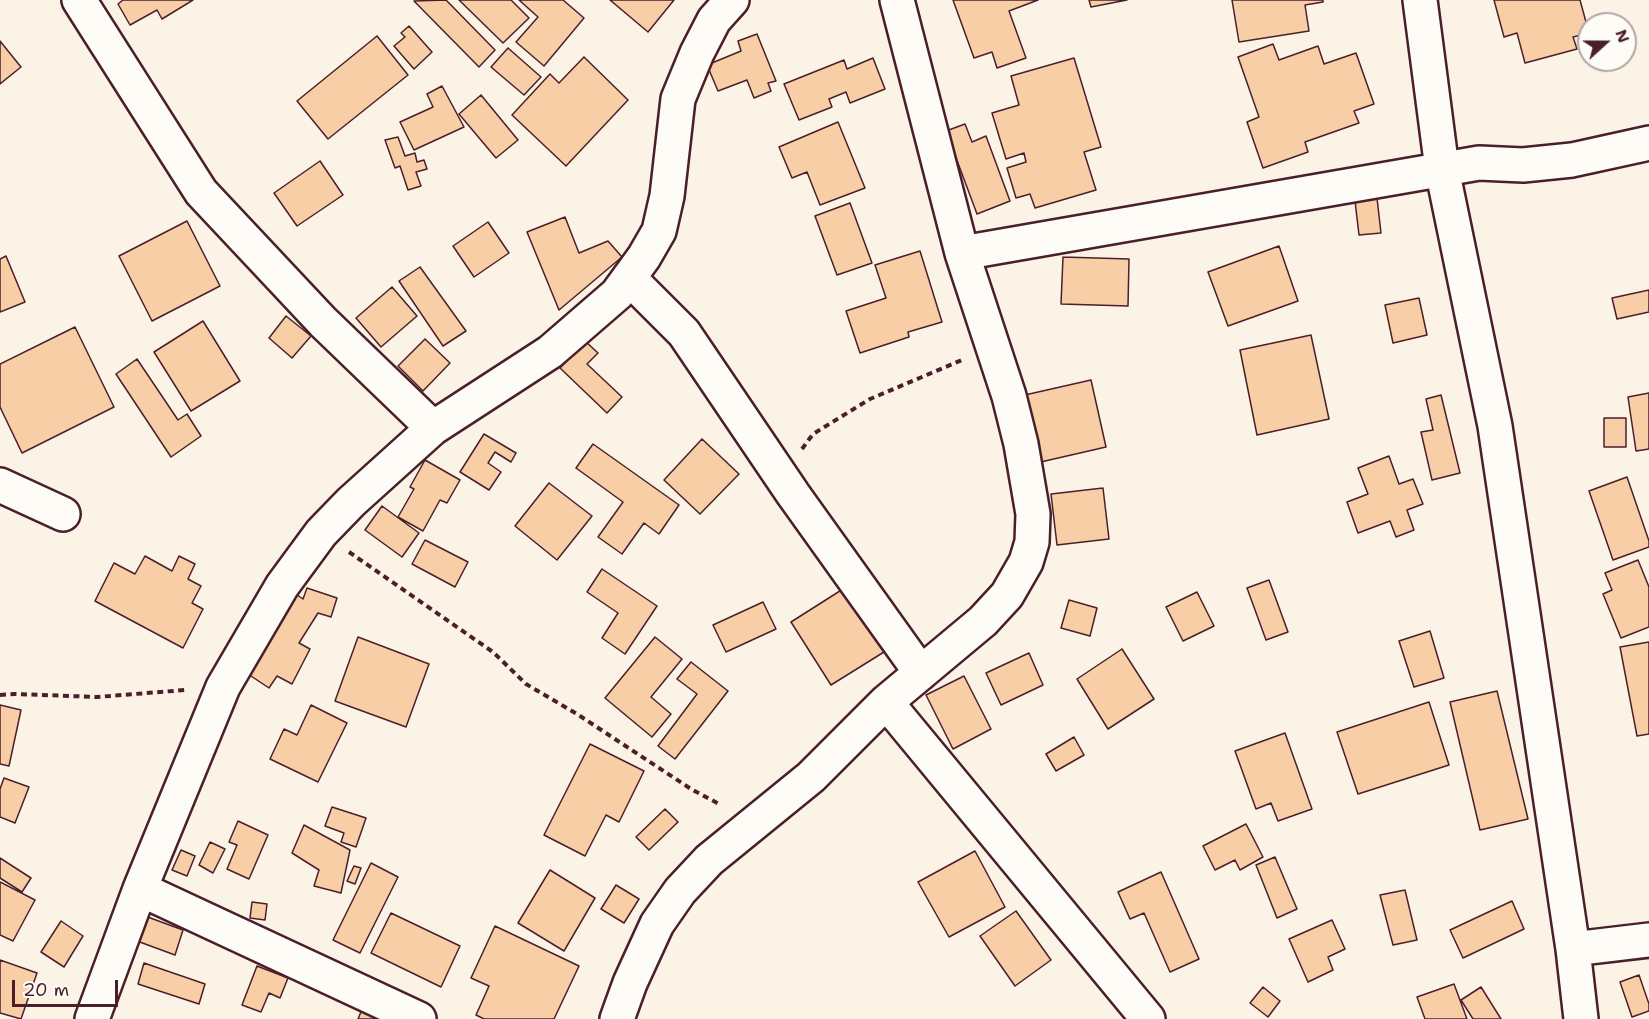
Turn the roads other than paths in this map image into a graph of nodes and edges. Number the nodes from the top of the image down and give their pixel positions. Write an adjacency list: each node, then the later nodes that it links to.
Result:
1 (79, 0): 9 (street)
2 (732, 0): 8 (street)
3 (897, 0): 7 (street)
4 (1420, 0): 6 (street)
5 (1649, 143): 6 (street)
6 (1442, 169): 7 (street); 16 (street)
7 (962, 253): 12 (street)
8 (629, 278): 9 (street); 12 (street)
9 (433, 428): 14 (street)
10 (0, 484): 11 (street)
11 (63, 514)
12 (921, 673): 13 (street)
13 (886, 702): 19 (street); 20 (street)
14 (140, 889): 17 (street); 18 (street)
15 (1649, 940): 16 (street)
16 (1573, 948): 21 (street)
17 (92, 1019)
18 (420, 1019)
19 (617, 1019)
20 (1148, 1019)
21 (1581, 1019)

